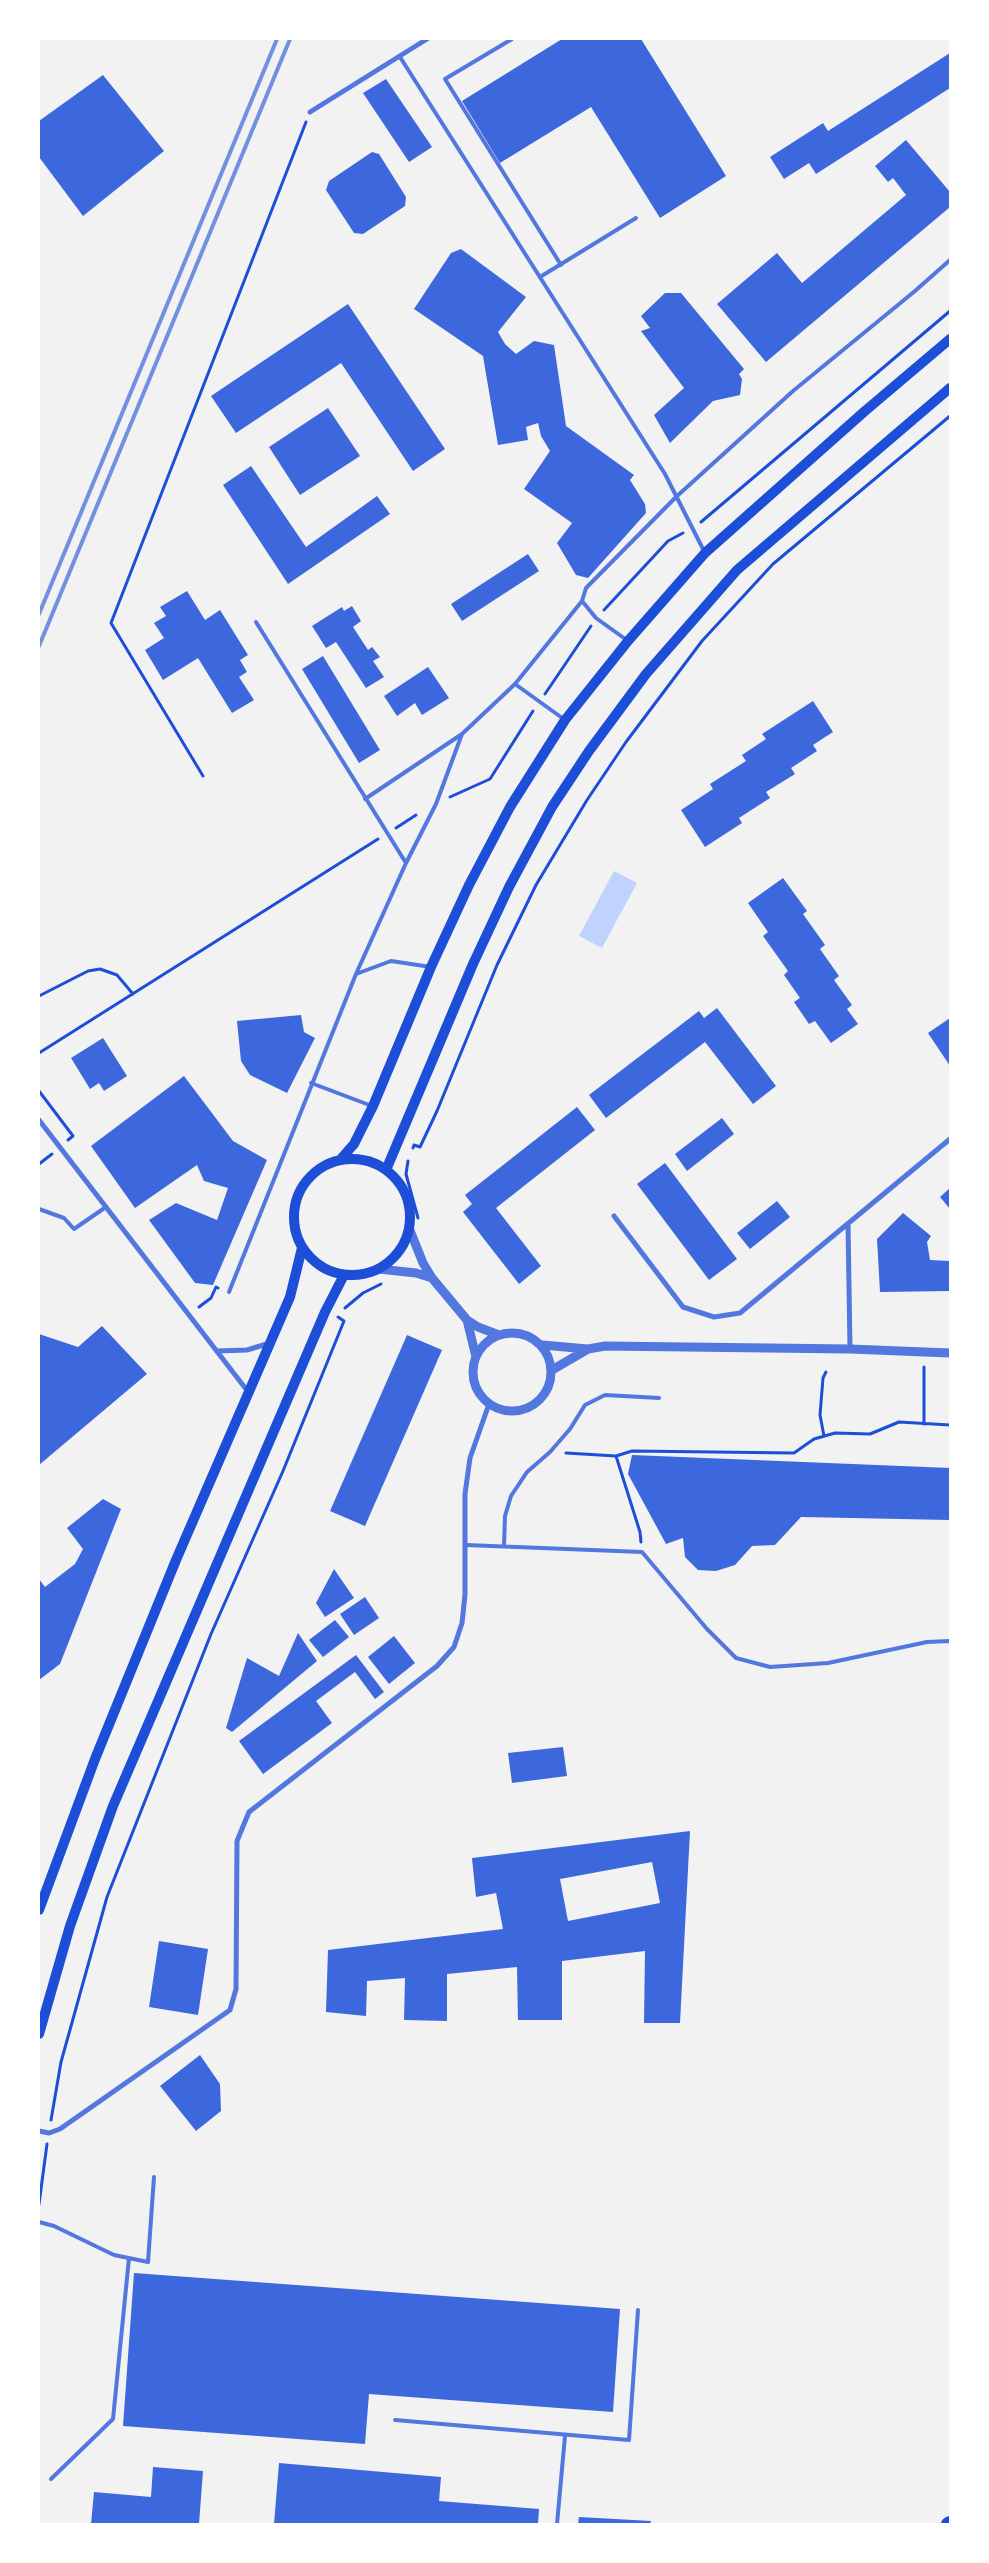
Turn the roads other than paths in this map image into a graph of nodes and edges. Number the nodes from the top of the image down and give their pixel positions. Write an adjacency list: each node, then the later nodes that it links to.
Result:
1 (427, 39): 3 (street)
2 (512, 39): 7 (lane)
3 (400, 57): 4 (street); 8 (lane)
4 (310, 112)
5 (636, 218): 7 (lane)
6 (950, 260): 11 (lane)
7 (561, 265): 8 (lane)
8 (540, 277): 11 (lane)
9 (950, 339): 12 (main road)
10 (950, 388): 28 (main road)
11 (676, 497): 12 (lane); 13 (lane)
12 (706, 553): 15 (main road)
13 (582, 601): 15 (lane); 16 (lane)
14 (256, 622): 19 (lane)
15 (628, 641): 17 (main road)
16 (515, 684): 17 (lane); 18 (lane)
17 (565, 720): 21 (main road)
18 (462, 734): 19 (lane); 20 (lane)
19 (365, 799): 20 (lane)
20 (406, 863): 22 (lane)
21 (431, 967): 22 (lane); 24 (main road)
22 (356, 974): 23 (lane)
23 (311, 1083): 24 (lane); 38 (lane)
24 (372, 1106): 27 (main road)
25 (39, 1120): 29 (street)
26 (950, 1138): 32 (street)
27 (340, 1160): 28 (main road); 34 (main road)
28 (386, 1170): 33 (main road)
29 (106, 1207): 30 (lane); 45 (street)
30 (39, 1209)
31 (614, 1216): 32 (street)
32 (848, 1224): 44 (street)
33 (414, 1226): 35 (main road); 37 (street)
34 (302, 1248): 36 (main road); 41 (main road)
35 (379, 1269): 36 (main road); 37 (street)
36 (344, 1275): 56 (main road)
37 (432, 1278): 39 (street)
38 (229, 1292)
39 (467, 1320): 40 (street); 47 (street)
40 (499, 1334): 42 (street); 47 (street)
41 (270, 1343): 45 (street); 49 (main road)
42 (542, 1345): 43 (street); 48 (street)
43 (588, 1349): 44 (street); 48 (street)
44 (850, 1349): 46 (street)
45 (217, 1351): 49 (street)
46 (950, 1353)
47 (476, 1357): 51 (street)
48 (552, 1370): 51 (street)
49 (249, 1393): 55 (main road)
50 (659, 1398): 53 (lane)
51 (489, 1404): 52 (street)
52 (466, 1545): 53 (lane); 57 (street)
53 (504, 1546): 54 (lane)
54 (950, 1641)
55 (39, 1910)
56 (39, 2034)
57 (39, 2131)
58 (154, 2177): 60 (lane)
59 (39, 2222): 60 (lane)
60 (129, 2258): 64 (lane)
61 (638, 2310): 63 (lane)
62 (395, 2420): 63 (lane)
63 (565, 2436): 65 (lane)
64 (51, 2479)
65 (557, 2524)

